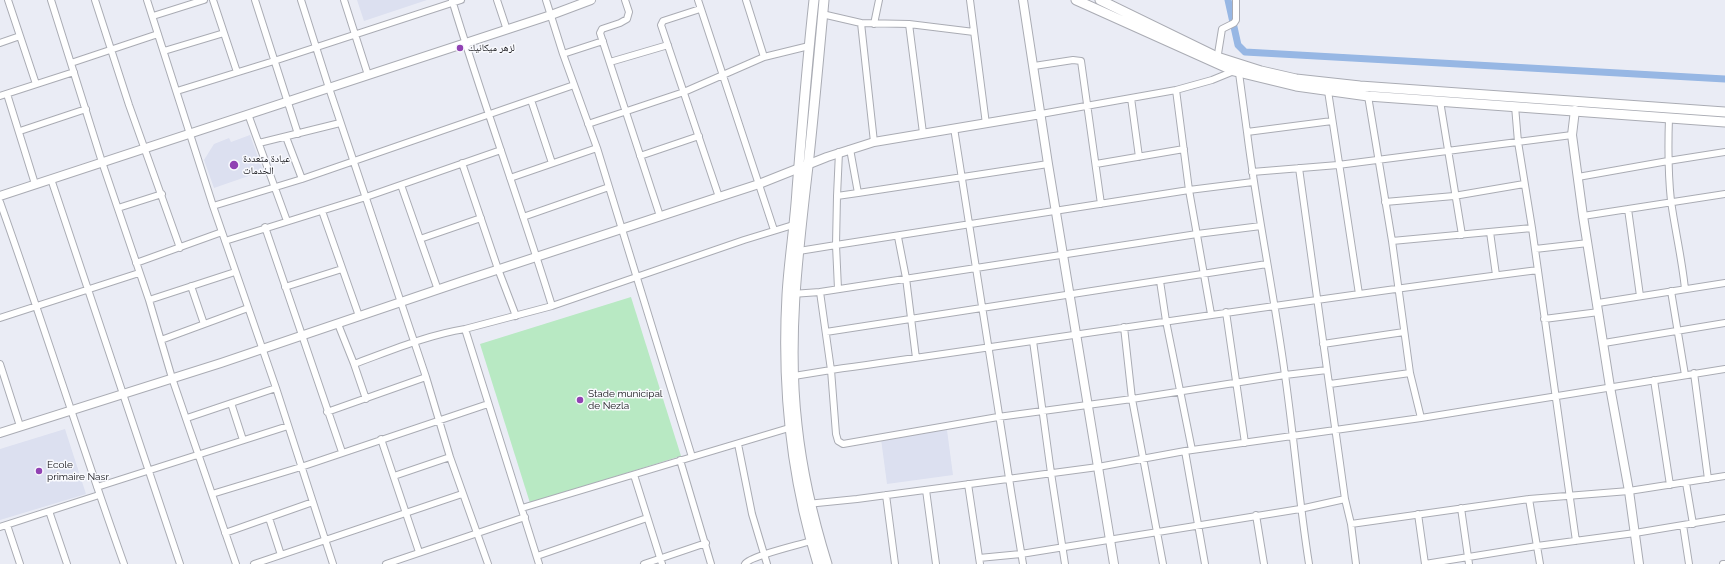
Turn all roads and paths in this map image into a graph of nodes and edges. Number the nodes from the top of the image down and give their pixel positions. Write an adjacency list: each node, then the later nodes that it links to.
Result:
1 (8, 0): 38 (street)
2 (51, 0): 52 (street)
3 (95, 0): 45 (street)
4 (148, 0): 29 (street)
5 (204, 0): 29 (street)
6 (213, 0): 35 (street)
7 (255, 0): 50 (street)
8 (301, 0): 44 (street)
9 (344, 0): 37 (street)
10 (461, 0): 25 (street)
11 (497, 0): 33 (street)
12 (546, 0): 28 (street)
13 (591, 0): 28 (street)
14 (625, 0): 39 (street)
15 (698, 0): 26 (street)
16 (746, 0): 48 (street)
17 (814, 0): 43 (main road)
18 (824, 0): 27 (main road)
19 (879, 0): 31 (street)
20 (970, 0): 34 (street)
21 (1023, 0): 53 (street)
22 (1076, 0): 49 (main road)
23 (1100, 0): 49 (main road)
24 (1236, 0): 49 (street)
25 (452, 1): 37 (street); 41 (street)
26 (700, 9): 42 (street); 58 (street)
27 (822, 14): 30 (street); 116 (main road)
28 (551, 15): 33 (street); 47 (street)
29 (153, 16): 36 (street)
30 (861, 23): 31 (street); 97 (street)
31 (874, 24): 32 (street)
32 (909, 24): 34 (street); 92 (street)
33 (506, 30): 41 (street)
34 (974, 32): 87 (street)
35 (224, 33): 46 (street); 55 (street)
36 (158, 34): 45 (street); 46 (street)
37 (355, 34): 44 (street); 57 (street)
38 (20, 36): 40 (street); 59 (street)
39 (603, 41): 47 (street); 51 (street)
40 (0, 43)
41 (464, 43): 57 (street); 81 (street)
42 (668, 45): 51 (street); 65 (street)
43 (809, 46): 48 (street); 120 (main road)
44 (316, 47): 50 (street); 61 (street)
45 (112, 49): 52 (street); 100 (street)
46 (164, 51): 63 (street)
47 (563, 54): 60 (street)
48 (764, 57): 58 (street)
49 (1217, 60): 56 (main road); 78 (main road)
50 (274, 61): 55 (street); 72 (street)
51 (610, 62): 77 (street)
52 (71, 64): 54 (street)
53 (1034, 66): 73 (street); 80 (street)
54 (74, 72): 59 (street); 75 (street)
55 (237, 72): 63 (street)
56 (1237, 72): 62 (street); 64 (main road); 90 (street)
57 (368, 75): 61 (street)
58 (723, 75): 65 (street); 130 (street)
59 (36, 84): 66 (street)
60 (574, 85): 70 (street); 86 (street)
61 (329, 88): 72 (street); 85 (street)
62 (1176, 90): 69 (street); 103 (street)
63 (178, 91): 91 (street)
64 (1328, 91): 68 (main road); 83 (street)
65 (684, 92): 77 (street); 95 (street)
66 (7, 94): 67 (street); 89 (street)
67 (0, 96)
68 (1368, 96): 71 (main road); 110 (street)
69 (1130, 98): 73 (street); 109 (street)
70 (531, 100): 81 (street); 115 (street)
71 (1440, 101): 74 (main road); 105 (street)
72 (287, 102): 79 (street); 93 (street)
73 (1087, 106): 80 (street); 118 (street)
74 (1515, 106): 76 (main road); 98 (street)
75 (86, 109): 89 (street); 113 (street)
76 (1575, 110): 82 (main road); 94 (street)
77 (625, 112): 86 (street); 108 (street)
78 (1725, 112)
79 (248, 114): 91 (street); 99 (street)
80 (1041, 114): 87 (street); 117 (street)
81 (489, 115): 104 (street); 111 (street)
82 (1669, 118): 84 (main road); 112 (street)
83 (1332, 122): 90 (street); 119 (street)
84 (1725, 122)
85 (340, 123): 93 (street); 111 (street)
86 (588, 124): 101 (street)
87 (986, 124): 88 (street)
88 (954, 128): 92 (street); 123 (street)
89 (20, 131): 129 (street)
90 (1247, 132): 122 (street)
91 (190, 133): 100 (street); 148 (street)
92 (923, 133): 97 (street)
93 (298, 134): 96 (street)
94 (1572, 135): 98 (street); 124 (street)
95 (699, 136): 108 (street); 143 (street)
96 (286, 137): 99 (street); 127 (street)
97 (874, 142): 102 (street)
98 (1518, 142): 105 (street); 131 (street)
99 (258, 143): 134 (street)
100 (144, 148): 113 (street); 136 (street)
101 (597, 148): 115 (street); 133 (street)
102 (850, 149): 106 (street); 137 (street)
103 (1184, 149): 109 (street); 135 (street)
104 (500, 150): 114 (street); 125 (street)
105 (1447, 151): 110 (street); 141 (street)
106 (839, 152): 116 (street); 140 (street)
107 (1725, 152): 112 (street)
108 (640, 156): 153 (street)
109 (1139, 157): 118 (street)
110 (1378, 160): 119 (street); 145 (street)
111 (353, 161): 127 (street); 142 (street)
112 (1668, 161): 124 (street); 146 (street)
113 (102, 162): 126 (street); 149 (street)
114 (462, 164): 132 (street); 156 (street)
115 (552, 164): 125 (street)
116 (808, 164): 120 (street); 177 (main road)
117 (1048, 164): 123 (street); 152 (street)
118 (1096, 164): 147 (street)
119 (1338, 165): 121 (street); 204 (street)
120 (799, 168): 130 (street); 158 (main road)
121 (1299, 168): 122 (street); 207 (street)
122 (1252, 172): 128 (street)
123 (961, 176): 137 (street); 159 (street)
124 (1578, 177): 154 (street)
125 (510, 178): 155 (street)
126 (51, 179): 129 (street); 197 (street)
127 (302, 179): 134 (street)
128 (1253, 182): 135 (street); 160 (street)
129 (35, 184): 139 (street)
130 (759, 184): 143 (street); 164 (street)
131 (1524, 184): 141 (street); 163 (street)
132 (401, 185): 142 (street); 170 (street)
133 (609, 187): 155 (street); 162 (street)
134 (274, 188): 148 (street); 157 (street)
135 (1189, 190): 147 (street); 167 (street)
136 (162, 194): 149 (street); 175 (street)
137 (858, 194): 140 (street)
138 (1725, 194): 146 (street)
139 (0, 196)
140 (837, 196): 174 (street)
141 (1454, 196): 145 (street); 168 (street)
142 (366, 197): 151 (street); 209 (street)
143 (719, 197): 153 (street)
144 (0, 202): 211 (street)
145 (1385, 202): 172 (street)
146 (1672, 202): 150 (street); 199 (street)
147 (1101, 204): 152 (street)
148 (213, 206): 165 (street)
149 (118, 208): 180 (street)
150 (1628, 209): 154 (street); 206 (street)
151 (322, 211): 157 (street); 183 (street)
152 (1056, 212): 159 (street); 178 (street)
153 (660, 216): 162 (street)
154 (1584, 216): 173 (street)
155 (523, 217): 179 (street)
156 (481, 218): 170 (street); 184 (street)
157 (287, 221): 161 (street)
158 (793, 225): 164 (street); 205 (main road)
159 (970, 225): 169 (street); 182 (street)
160 (1261, 226): 167 (street); 181 (street)
161 (265, 227): 171 (street); 195 (street)
162 (621, 228): 179 (street); 190 (street)
163 (1532, 228): 166 (street); 176 (street)
164 (774, 230): 190 (street)
165 (222, 232): 171 (street); 175 (street)
166 (1490, 232): 168 (street); 189 (street)
167 (1197, 234): 178 (street); 188 (street)
168 (1462, 235): 172 (street)
169 (898, 237): 174 (street); 191 (street)
170 (420, 239): 200 (street)
171 (225, 241): 186 (street)
172 (1392, 241): 196 (street)
173 (1588, 243): 176 (street); 210 (street)
174 (836, 245): 177 (street); 198 (street)
175 (180, 248): 180 (street)
176 (1535, 249): 185 (street)
177 (799, 251): 205 (main road)
178 (1064, 255): 182 (street); 203 (street)
179 (537, 257): 184 (street); 212 (street)
180 (136, 263): 187 (street)
181 (1267, 264): 188 (street); 213 (street)
182 (975, 268): 191 (street); 214 (street)
183 (342, 269): 195 (street); 219 (street)
184 (498, 269): 200 (street); 220 (street)
185 (1538, 270): 189 (street); 223 (street)
186 (236, 272): 194 (street); 215 (street)
187 (139, 273): 197 (street); 208 (street)
188 (1205, 273): 192 (street); 218 (street)
189 (1496, 275): 196 (street)
190 (638, 278): 212 (street); 289 (street)
191 (906, 278): 198 (street); 222 (street)
192 (1160, 281): 203 (street); 224 (street)
193 (1725, 283): 199 (street)
194 (192, 286): 208 (street); 225 (street)
195 (286, 287): 234 (street)
196 (1398, 288): 204 (street); 231 (street)
197 (88, 289): 211 (street); 261 (street)
198 (838, 289): 202 (street)
199 (1685, 289): 201 (street)
200 (438, 290): 209 (street)
201 (1671, 291): 206 (street); 232 (street)
202 (820, 292): 205 (street); 230 (street)
203 (1071, 294): 214 (street); 233 (street)
204 (1359, 294): 207 (street)
205 (791, 295): 252 (main road); 277 (main road)
206 (1640, 296): 210 (street)
207 (1317, 299): 213 (street); 239 (street)
208 (149, 300): 235 (street)
209 (400, 302): 219 (street); 237 (street)
210 (1598, 303): 217 (street)
211 (37, 305): 221 (street); 269 (street)
212 (552, 306): 220 (street)
213 (1275, 306): 216 (street); 250 (street)
214 (981, 307): 222 (street); 240 (street)
215 (248, 308): 225 (street); 241 (street)
216 (1226, 312): 218 (street); 256 (street)
217 (1599, 312): 223 (street); 238 (street)
218 (1211, 314): 224 (street)
219 (359, 316): 226 (street)
220 (516, 316): 229 (street)
221 (0, 318)
222 (910, 318): 230 (street); 242 (street)
223 (1544, 319): 262 (street)
224 (1166, 321): 228 (street); 260 (street)
225 (204, 324): 235 (street)
226 (338, 324): 234 (street); 244 (street)
227 (1725, 324): 232 (street)
228 (1124, 327): 233 (street); 264 (street)
229 (465, 329): 237 (street); 266 (street)
230 (826, 332): 246 (street)
231 (1404, 332): 239 (street); 248 (street)
232 (1677, 332): 238 (street); 251 (street)
233 (1077, 334): 236 (street); 267 (street)
234 (303, 335): 241 (street); 270 (street)
235 (161, 340): 253 (street)
236 (1033, 341): 240 (street); 268 (street)
237 (413, 342): 244 (street); 254 (street)
238 (1604, 342): 258 (street)
239 (1323, 344): 247 (street)
240 (988, 348): 242 (street); 271 (street)
241 (262, 349): 253 (street); 259 (street)
242 (916, 358): 246 (street)
243 (0, 364): 275 (street)
244 (354, 364): 263 (street)
245 (1725, 369): 249 (street)
246 (831, 370): 252 (street); 271 (street)
247 (1328, 370): 250 (street); 257 (street)
248 (1410, 373): 257 (street); 273 (street)
249 (1694, 374): 251 (street); 300 (street)
250 (1285, 375): 256 (street); 280 (street)
251 (1685, 375): 255 (street)
252 (794, 376): 315 (main road)
253 (172, 378): 261 (street); 272 (street)
254 (426, 378): 263 (street); 274 (street)
255 (1654, 380): 258 (street); 303 (street)
256 (1235, 382): 260 (street); 283 (street)
257 (1330, 384): 278 (street)
258 (1610, 387): 262 (street); 306 (street)
259 (276, 388): 265 (street); 276 (street)
260 (1181, 391): 264 (street); 285 (street)
261 (124, 394): 269 (street); 294 (street)
262 (1556, 396): 273 (street); 311 (street)
263 (366, 399): 270 (street)
264 (1132, 399): 267 (street); 290 (street)
265 (231, 403): 272 (street); 282 (street)
266 (488, 404): 274 (street); 316 (street)
267 (1088, 405): 268 (street); 292 (street)
268 (1042, 410): 271 (street); 295 (street)
269 (71, 411): 275 (street); 304 (street)
270 (327, 412): 286 (street)
271 (998, 416): 299 (street)
272 (187, 418): 287 (street)
273 (1421, 418): 278 (street)
274 (439, 420): 281 (street); 288 (street)
275 (20, 426): 279 (street)
276 (288, 426): 282 (street); 293 (street)
277 (789, 428): 284 (street); 315 (main road)
278 (1336, 430): 280 (street); 312 (street)
279 (0, 433)
280 (1293, 435): 283 (street); 318 (street)
281 (381, 439): 286 (street); 297 (street)
282 (243, 440): 287 (street)
283 (1245, 443): 285 (street)
284 (738, 444): 289 (street); 347 (street)
285 (1189, 450): 290 (street); 330 (street)
286 (342, 452): 293 (street)
287 (198, 454): 294 (street); 307 (street)
288 (450, 457): 297 (street); 308 (street)
289 (692, 457): 291 (street)
290 (1143, 458): 292 (street); 334 (street)
291 (680, 460): 296 (street); 341 (street)
292 (1098, 466): 295 (street); 337 (street)
293 (301, 467): 307 (street); 314 (street)
294 (148, 470): 304 (street); 355 (street)
295 (1051, 473): 299 (street); 343 (street)
296 (634, 475): 316 (street); 325 (street)
297 (394, 476): 320 (street)
298 (1725, 476): 300 (street)
299 (1008, 479): 302 (street); 345 (street)
300 (1708, 479): 301 (street)
301 (1686, 483): 303 (street); 328 (street)
302 (968, 484): 305 (street); 351 (street)
303 (1670, 485): 306 (street)
304 (97, 488): 309 (street)
305 (926, 490): 310 (street); 369 (street)
306 (1629, 492): 311 (street); 336 (street)
307 (212, 494): 335 (street)
308 (462, 494): 320 (street); 333 (street)
309 (99, 495): 319 (street); 354 (street)
310 (886, 495): 315 (street); 368 (street)
311 (1569, 496): 313 (street); 340 (street)
312 (1345, 499): 318 (street); 327 (street)
313 (1529, 499): 317 (street); 342 (street)
314 (313, 502): 324 (street); 338 (street)
315 (806, 504): 339 (main road); 367 (main road)
316 (522, 508): 323 (street)
317 (1461, 508): 321 (street); 349 (street)
318 (1300, 509): 322 (street); 376 (street)
319 (49, 511): 329 (street); 353 (street)
320 (406, 513): 338 (street); 344 (street)
321 (1418, 514): 327 (street); 378 (street)
322 (1256, 516): 330 (street); 375 (street)
323 (525, 517): 333 (street); 348 (street)
324 (269, 518): 335 (street); 346 (street)
325 (647, 518): 348 (street); 350 (street)
326 (1725, 518): 328 (street)
327 (1351, 524): 377 (street)
328 (1693, 524): 331 (street)
329 (7, 525): 332 (street); 352 (street)
330 (1198, 525): 334 (street); 374 (street)
331 (1683, 525): 336 (street); 382 (street)
332 (0, 527)
333 (477, 532): 344 (street); 360 (street)
334 (1158, 532): 337 (street); 373 (street)
335 (225, 533): 356 (street)
336 (1635, 534): 340 (street); 381 (street)
337 (1110, 539): 343 (street); 372 (street)
338 (326, 540): 346 (street); 358 (street)
339 (811, 541): 347 (street); 366 (main road)
340 (1576, 541): 342 (street)
341 (706, 543): 350 (street); 363 (street)
342 (1537, 546): 349 (street); 380 (street)
343 (1063, 547): 345 (street); 371 (street)
344 (420, 552): 359 (street)
345 (1021, 554): 351 (street); 370 (street)
346 (281, 555): 357 (street)
347 (763, 555): 364 (street); 365 (street)
348 (537, 556): 361 (street)
349 (1468, 557): 378 (street); 379 (street)
350 (661, 561): 362 (street)
351 (979, 561)
352 (20, 564)
353 (67, 564)
354 (124, 564)
355 (180, 564)
356 (236, 564)
357 (254, 564)
358 (333, 564)
359 (386, 564)
360 (488, 564)
361 (539, 564)
362 (644, 564)
363 (711, 564)
364 (745, 564)
365 (767, 564)
366 (818, 564)
367 (826, 564)
368 (895, 564)
369 (936, 564)
370 (1023, 564)
371 (1065, 564)
372 (1114, 564)
373 (1163, 564)
374 (1205, 564)
375 (1264, 564)
376 (1309, 564)
377 (1356, 564)
378 (1425, 564)
379 (1469, 564)
380 (1540, 564)
381 (1639, 564)
382 (1689, 564)

